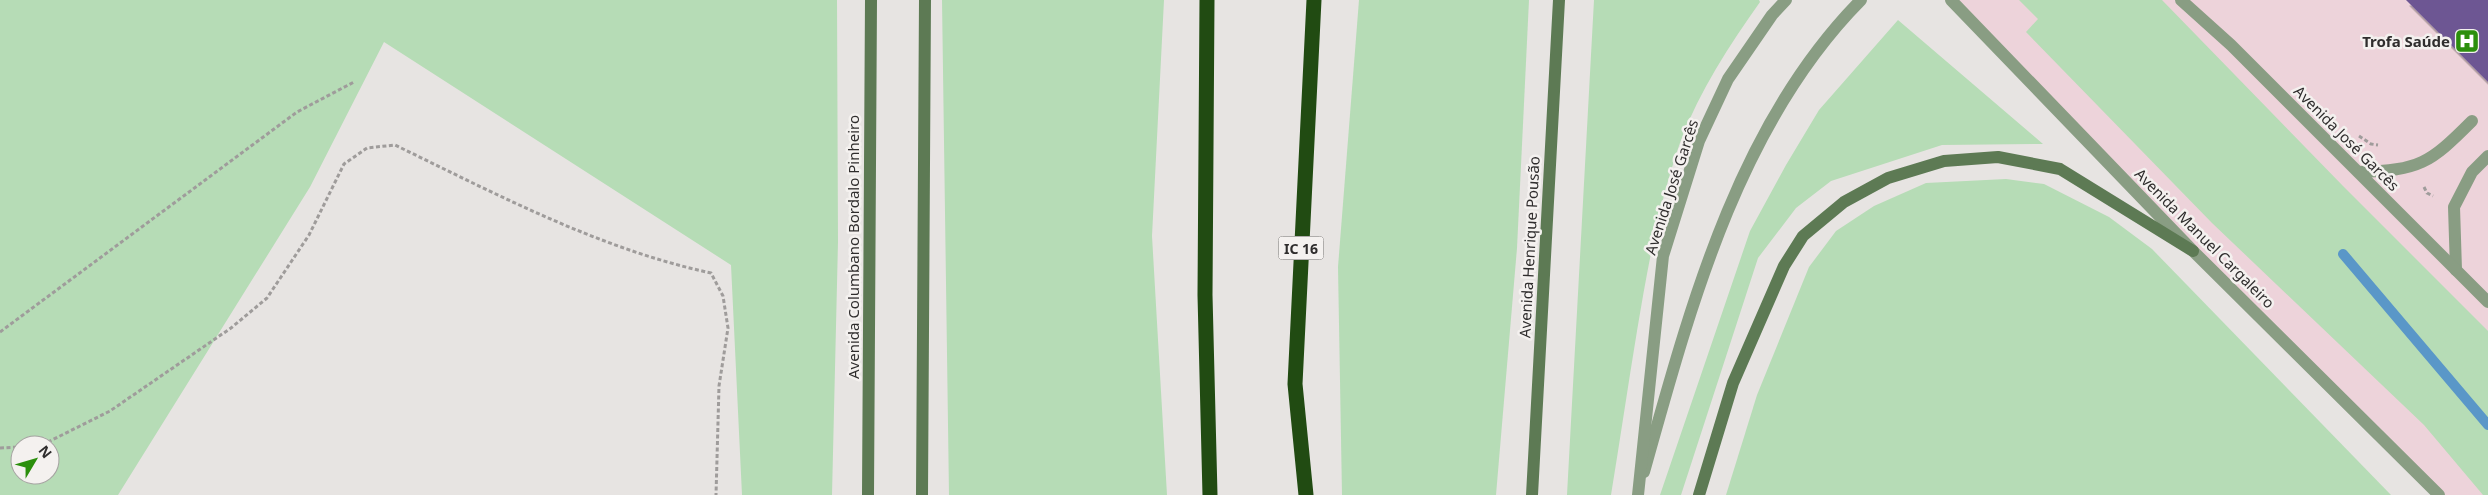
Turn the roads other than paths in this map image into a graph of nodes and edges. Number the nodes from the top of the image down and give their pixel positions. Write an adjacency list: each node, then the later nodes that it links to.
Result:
1 (871, 0): 17 (street, Avenida Columbano Bordalo Pinheiro)
2 (925, 0): 18 (street)
3 (1207, 0): 19 (highway)
4 (1314, 0): 20 (highway, IC 16)
5 (1559, 0): 21 (street, Avenida Henrique Pousão)
6 (1786, 0): 16 (street, Avenida José Garcês)
7 (1861, 0): 16 (street)
8 (1951, 0): 13 (street, Avenida Manuel Cargaleiro)
9 (2181, 0): 12 (street, Avenida José Garcês)
10 (2472, 121): 12 (street)
11 (2488, 156): 14 (street)
12 (2359, 172): 14 (street, Avenida José Garcês)
13 (2193, 251): 22 (street); 23 (street, Avenida Manuel Cargaleiro)
14 (2456, 270): 15 (street, Avenida José Garcês)
15 (2488, 302)
16 (1639, 492)
17 (868, 495)
18 (922, 495)
19 (1210, 495)
20 (1306, 495)
21 (1532, 495)
22 (1698, 495)
23 (2439, 495)

